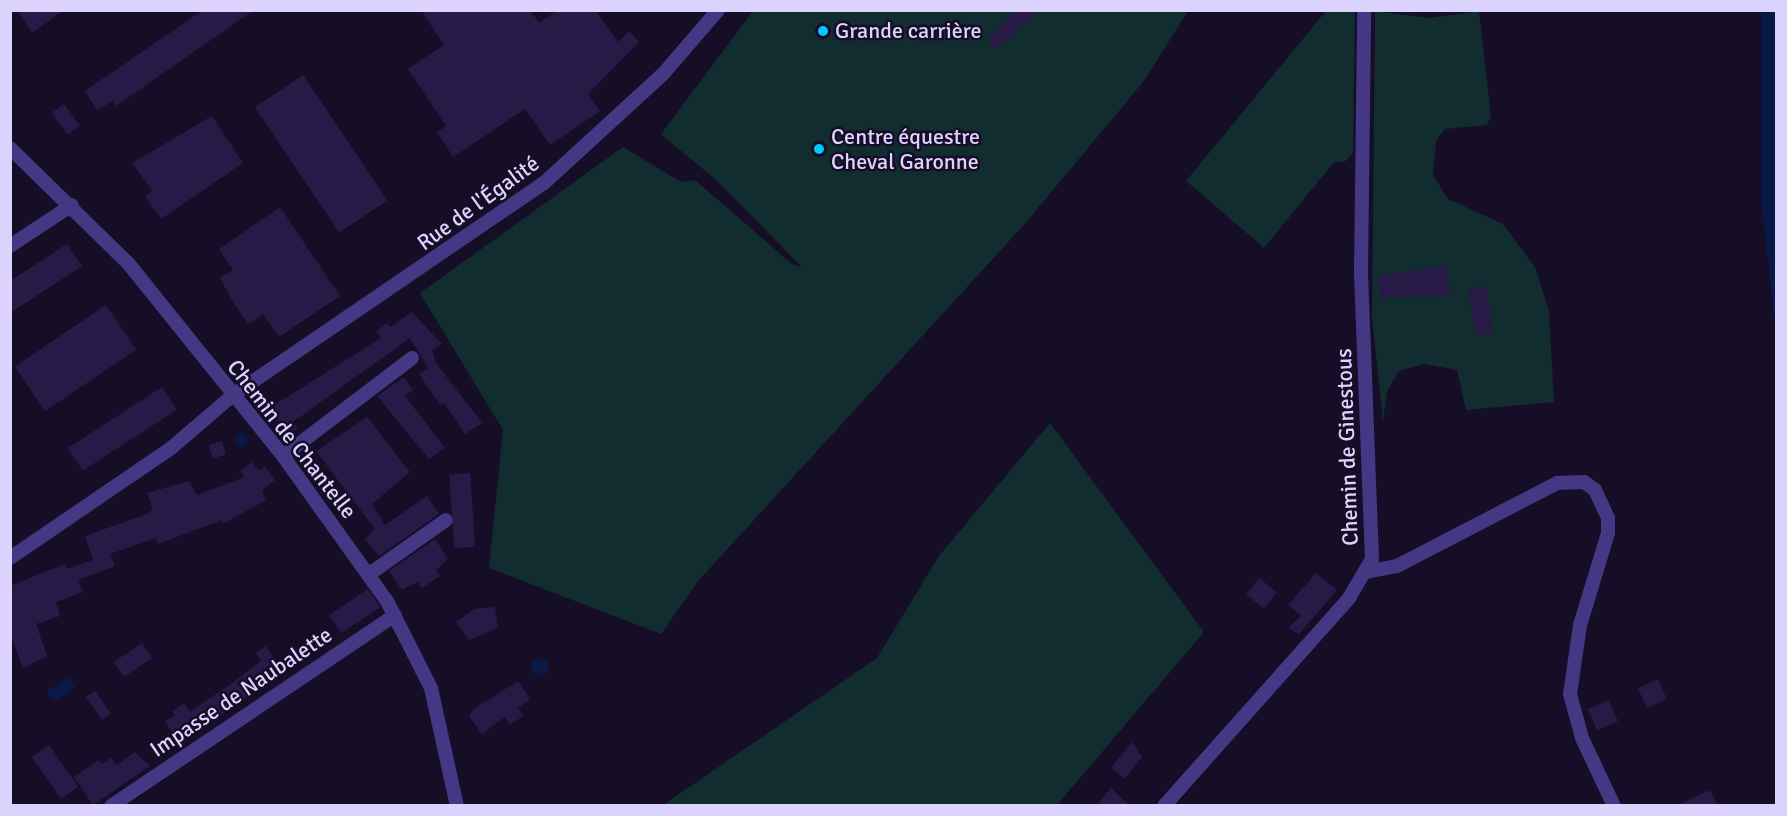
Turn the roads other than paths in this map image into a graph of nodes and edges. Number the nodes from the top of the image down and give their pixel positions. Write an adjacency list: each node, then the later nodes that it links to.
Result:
1 (718, 10): 7 (street, Rue de l'Égalité)
2 (1364, 10): 11 (street, Chemin de Ginestous)
3 (10, 148): 4 (street, Chemin de Chantelle)
4 (72, 205): 5 (street); 7 (street, Chemin de Chantelle)
5 (10, 246)
6 (412, 358): 8 (street)
7 (233, 395): 8 (street, Chemin de Chantelle); 10 (street, Rue de l'Égalité)
8 (283, 456): 12 (street, Chemin de Chantelle)
9 (446, 520): 12 (street)
10 (10, 558)
11 (1366, 572): 16 (street, Chemin de Ginestous); 17 (street)
12 (368, 575): 13 (street, Chemin de Chantelle)
13 (395, 615): 14 (street, Impasse de Naubalette); 15 (street, Chemin de Chantelle)
14 (111, 806)
15 (457, 806)
16 (1164, 806)
17 (1614, 806)

